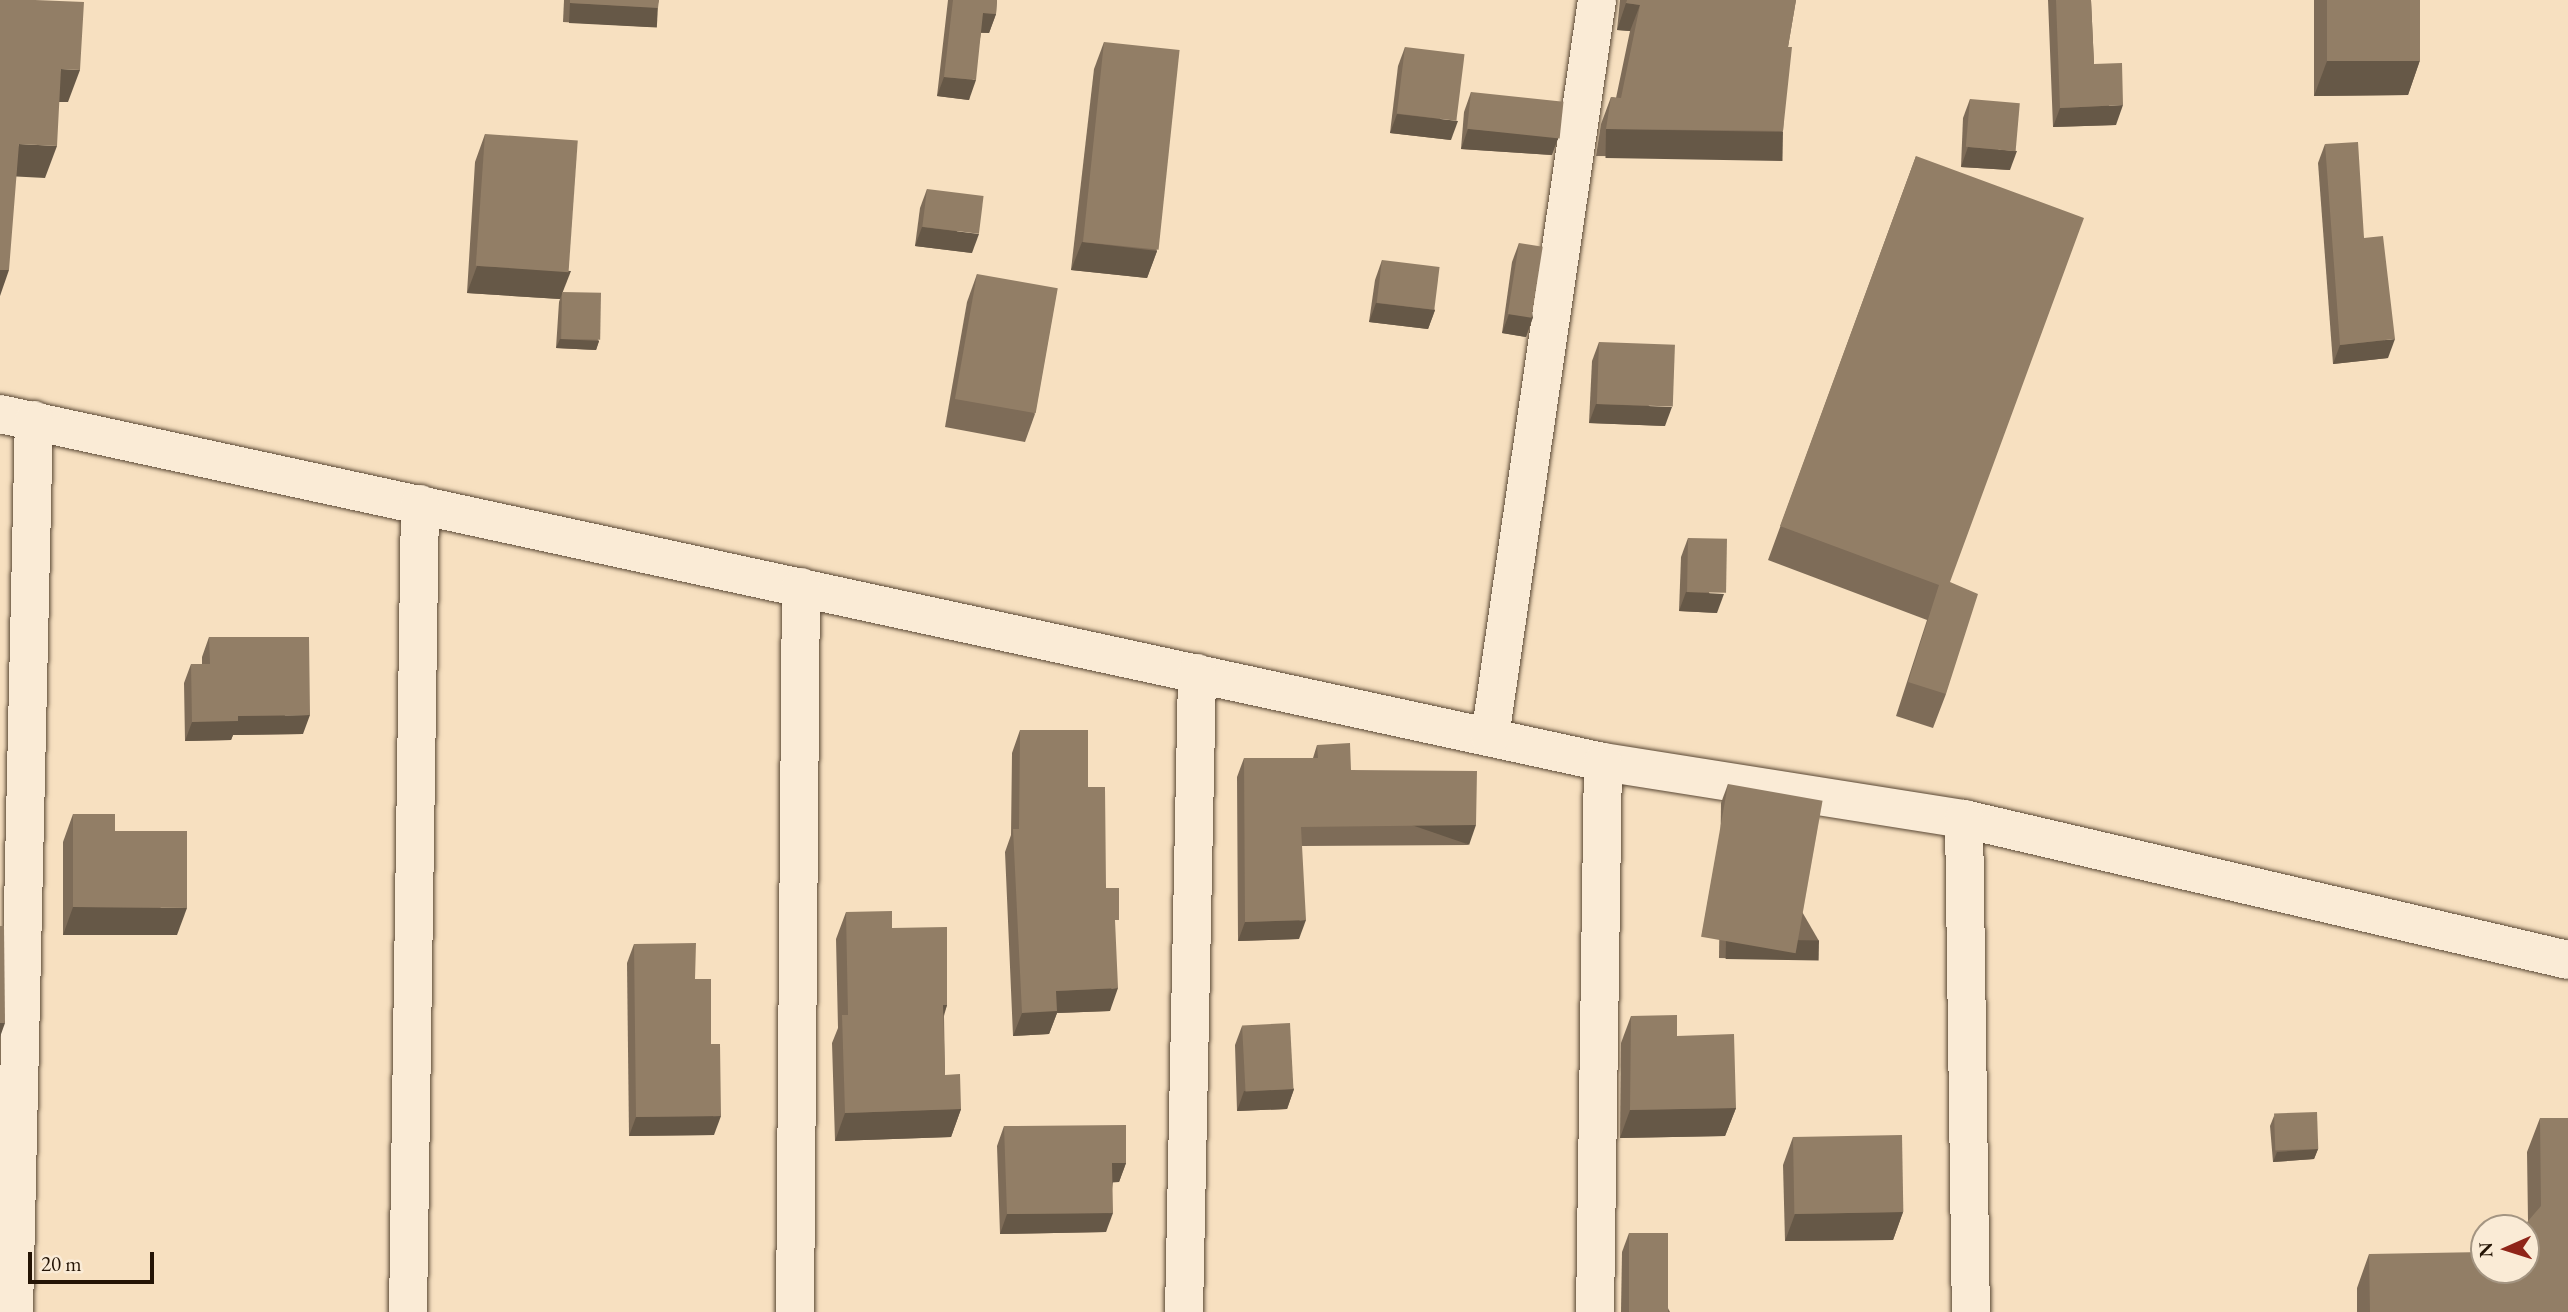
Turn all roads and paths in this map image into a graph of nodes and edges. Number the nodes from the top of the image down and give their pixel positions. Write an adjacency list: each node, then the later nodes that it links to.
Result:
1 (1597, 0): 6 (street)
2 (17, 417): 3 (street); 10 (street)
3 (420, 504): 4 (street); 11 (street)
4 (801, 587): 5 (street); 12 (street)
5 (1197, 673): 6 (street); 13 (street)
6 (1490, 737): 7 (street)
7 (1604, 762): 8 (street); 14 (street)
8 (1964, 819): 9 (street); 15 (street)
9 (2568, 960)
10 (14, 1312)
11 (408, 1312)
12 (794, 1312)
13 (1184, 1312)
14 (1595, 1312)
15 (1971, 1312)

